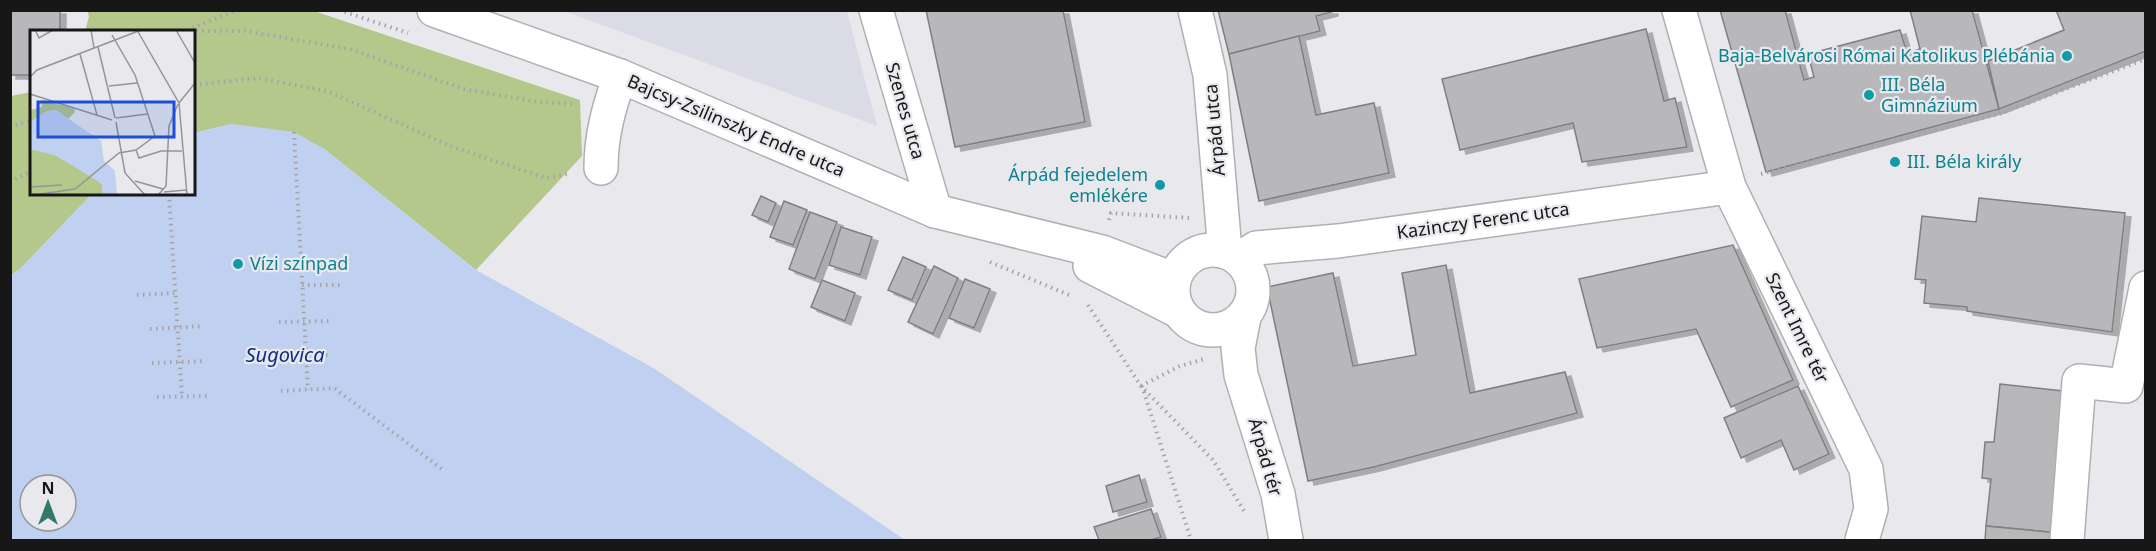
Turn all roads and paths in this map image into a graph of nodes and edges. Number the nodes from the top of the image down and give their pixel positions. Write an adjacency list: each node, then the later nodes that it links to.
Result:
1 (237, 10): 6 (path)
2 (434, 10): 9 (street, Bajcsy-Zsilinszky Endre utca)
3 (876, 10): 20 (street, Szenes utca)
4 (1195, 10): 22 (street, Árpád utca)
5 (1679, 10): 17 (street, Szent Imre tér)
6 (186, 30)
7 (195, 31): 11 (path)
8 (2145, 59): 17 (path)
9 (620, 76): 15 (street); 20 (street, Bajcsy-Zsilinszky Endre utca)
10 (195, 85): 15 (path)
11 (538, 102)
12 (30, 121): 13 (path)
13 (10, 127)
14 (294, 132): 24 (path)
15 (602, 168)
16 (30, 171): 18 (path)
17 (1727, 179): 22 (street, Kazinczy Ferenc utca); 56 (street, Szent Imre tér)
18 (10, 182)
19 (168, 195): 27 (path)
20 (935, 211): 21 (street, Bajcsy-Zsilinszky Endre utca)
21 (1040, 236): 23 (street, Bajcsy-Zsilinszky Endre utca); 30 (street, Bajcsy-Zsilinszky Endre utca)
22 (1232, 255): 23 (street); 31 (street, Árpád tér)
23 (1173, 279): 30 (street)
24 (302, 285): 25 (path); 34 (path)
25 (344, 285)
26 (2145, 288): 57 (street)
27 (175, 293): 28 (path); 36 (path)
28 (137, 295)
29 (1087, 302): 46 (path)
30 (1178, 311): 38 (street, Árpád tér)
31 (1244, 317): 38 (street); 45 (street, Árpád tér)
32 (331, 321): 34 (path)
33 (279, 322): 34 (path)
34 (305, 322): 39 (path)
35 (203, 326): 36 (path)
36 (177, 328): 37 (path); 43 (path)
37 (150, 330)
38 (1208, 331): 45 (street, Árpád tér)
39 (306, 355): 40 (path); 41 (path); 47 (path)
40 (332, 355)
41 (284, 356)
42 (206, 361): 43 (path)
43 (180, 362): 44 (path); 51 (path)
44 (152, 363)
45 (1241, 375): 55 (street, Árpád tér)
46 (1141, 386): 53 (path); 54 (path)
47 (308, 390): 48 (path); 52 (path)
48 (281, 391)
49 (207, 396): 51 (path)
50 (157, 397): 51 (path)
51 (182, 397)
52 (442, 469)
53 (1246, 519)
54 (1191, 540)
55 (1286, 540)
56 (1862, 540)
57 (2067, 540)

